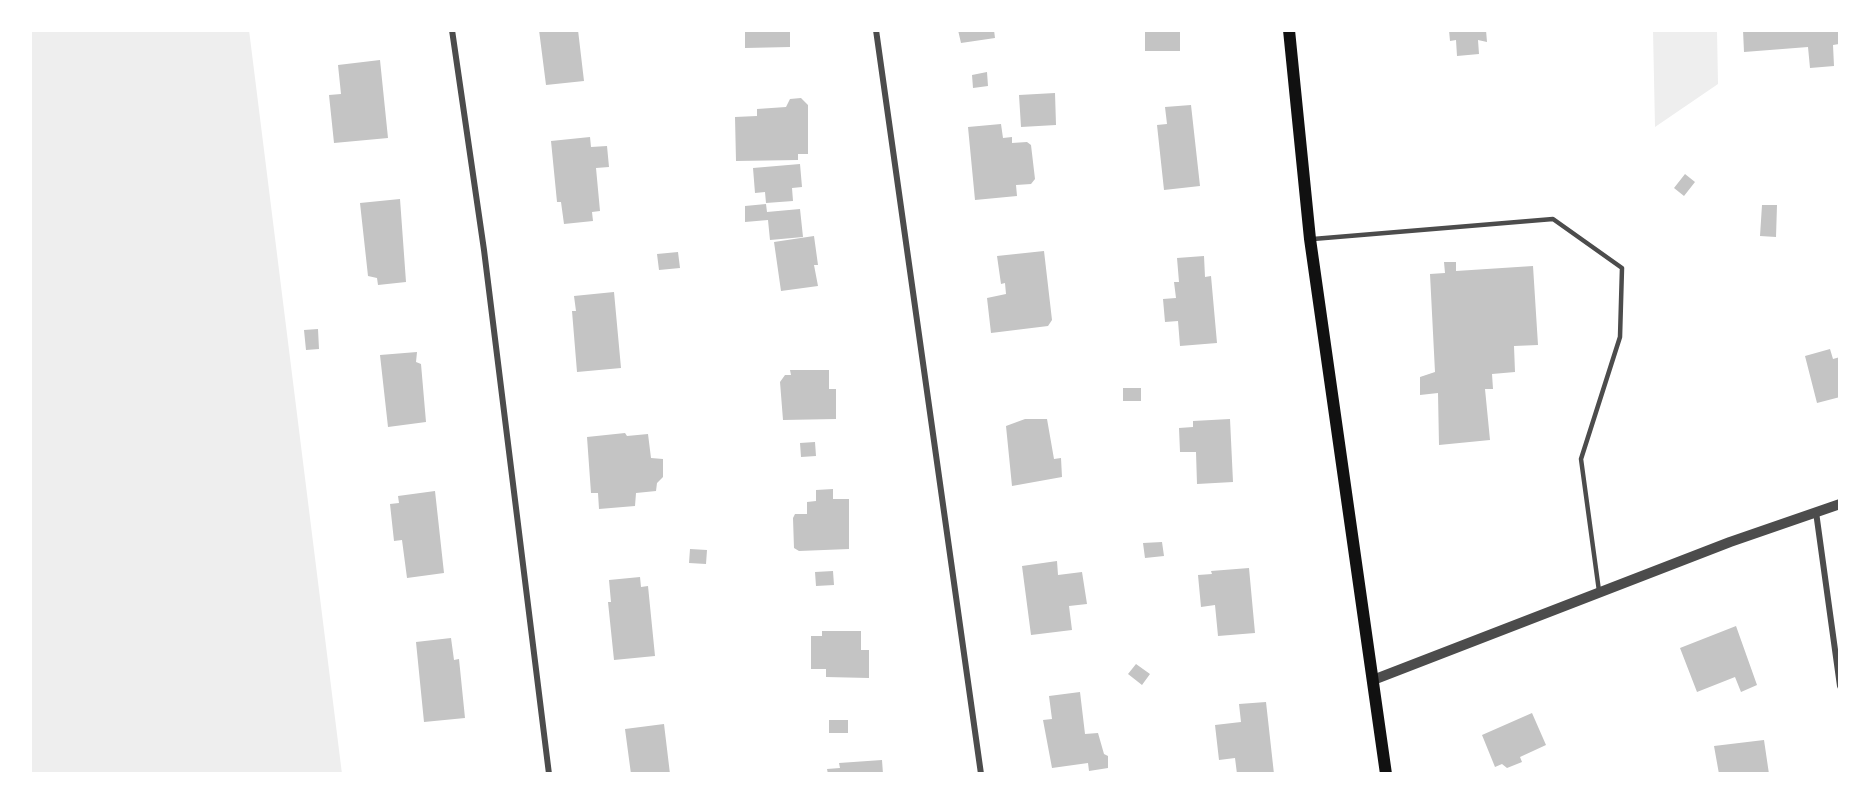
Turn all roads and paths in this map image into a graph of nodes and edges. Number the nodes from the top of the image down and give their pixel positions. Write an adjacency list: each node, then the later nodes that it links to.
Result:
1 (452, 30): 10 (street)
2 (876, 30): 11 (street)
3 (1289, 30): 4 (main road)
4 (1310, 239): 7 (lane); 8 (main road)
5 (1840, 504): 6 (street)
6 (1816, 511): 7 (street); 9 (street)
7 (1599, 591): 8 (street)
8 (1373, 680): 12 (main road)
9 (1840, 686)
10 (549, 774)
11 (981, 774)
12 (1386, 774)

